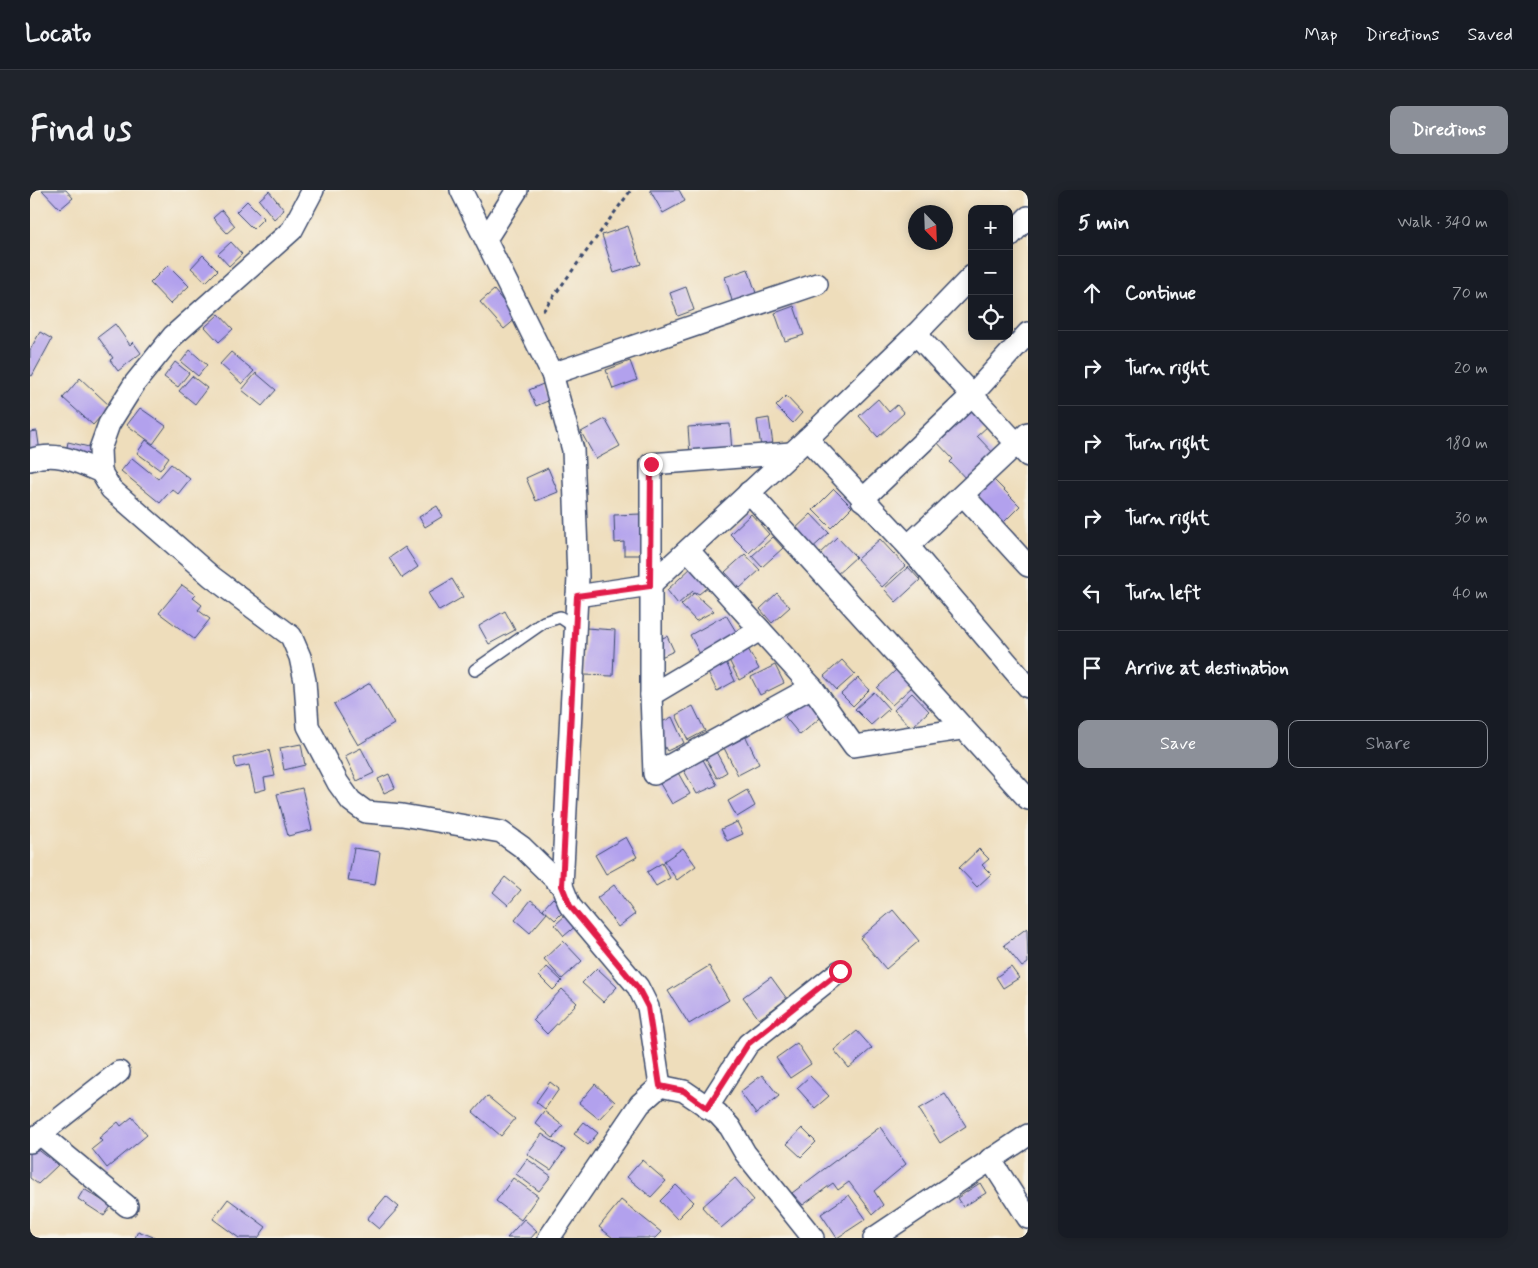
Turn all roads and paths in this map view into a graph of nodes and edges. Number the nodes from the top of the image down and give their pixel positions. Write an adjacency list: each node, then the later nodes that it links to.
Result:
1 (313, 190): 19 (street)
2 (461, 190): 7 (street)
3 (517, 190): 7 (street)
4 (631, 190): 10 (path)
5 (1028, 217): 6 (street)
6 (1013, 233)
7 (486, 239): 10 (street)
8 (968, 280): 12 (street)
9 (817, 284): 13 (street)
10 (528, 330): 13 (street)
11 (1028, 333): 14 (street)
12 (916, 334): 14 (street); 15 (street)
13 (552, 374): 27 (street)
14 (972, 395): 16 (street); 22 (street)
15 (807, 439): 17 (street); 22 (street)
16 (1024, 445): 21 (street)
17 (791, 453): 20 (street); 26 (street)
18 (30, 460): 19 (street)
19 (101, 472): 36 (street)
20 (749, 492): 24 (street); 34 (street)
21 (964, 496): 23 (street); 25 (street)
22 (862, 500): 23 (street)
23 (908, 546): 32 (street)
24 (689, 551): 26 (street); 29 (street)
25 (1028, 566)
26 (650, 586): 27 (street); 33 (street)
27 (577, 596): 28 (street)
28 (576, 628): 30 (lane); 36 (street)
29 (760, 630): 31 (street); 33 (street)
30 (475, 670)
31 (812, 687): 33 (street); 34 (street)
32 (1028, 687)
33 (651, 695)
34 (962, 729): 35 (street)
35 (1028, 799)
36 (562, 886): 39 (street)
37 (840, 971): 40 (street)
38 (119, 1072): 42 (street)
39 (660, 1086): 40 (street); 46 (street)
40 (707, 1108): 47 (street)
41 (1028, 1134): 43 (street)
42 (35, 1138): 44 (street)
43 (990, 1159): 45 (street); 48 (street)
44 (127, 1206)
45 (1028, 1218)
46 (549, 1238)
47 (813, 1238)
48 (874, 1238)

